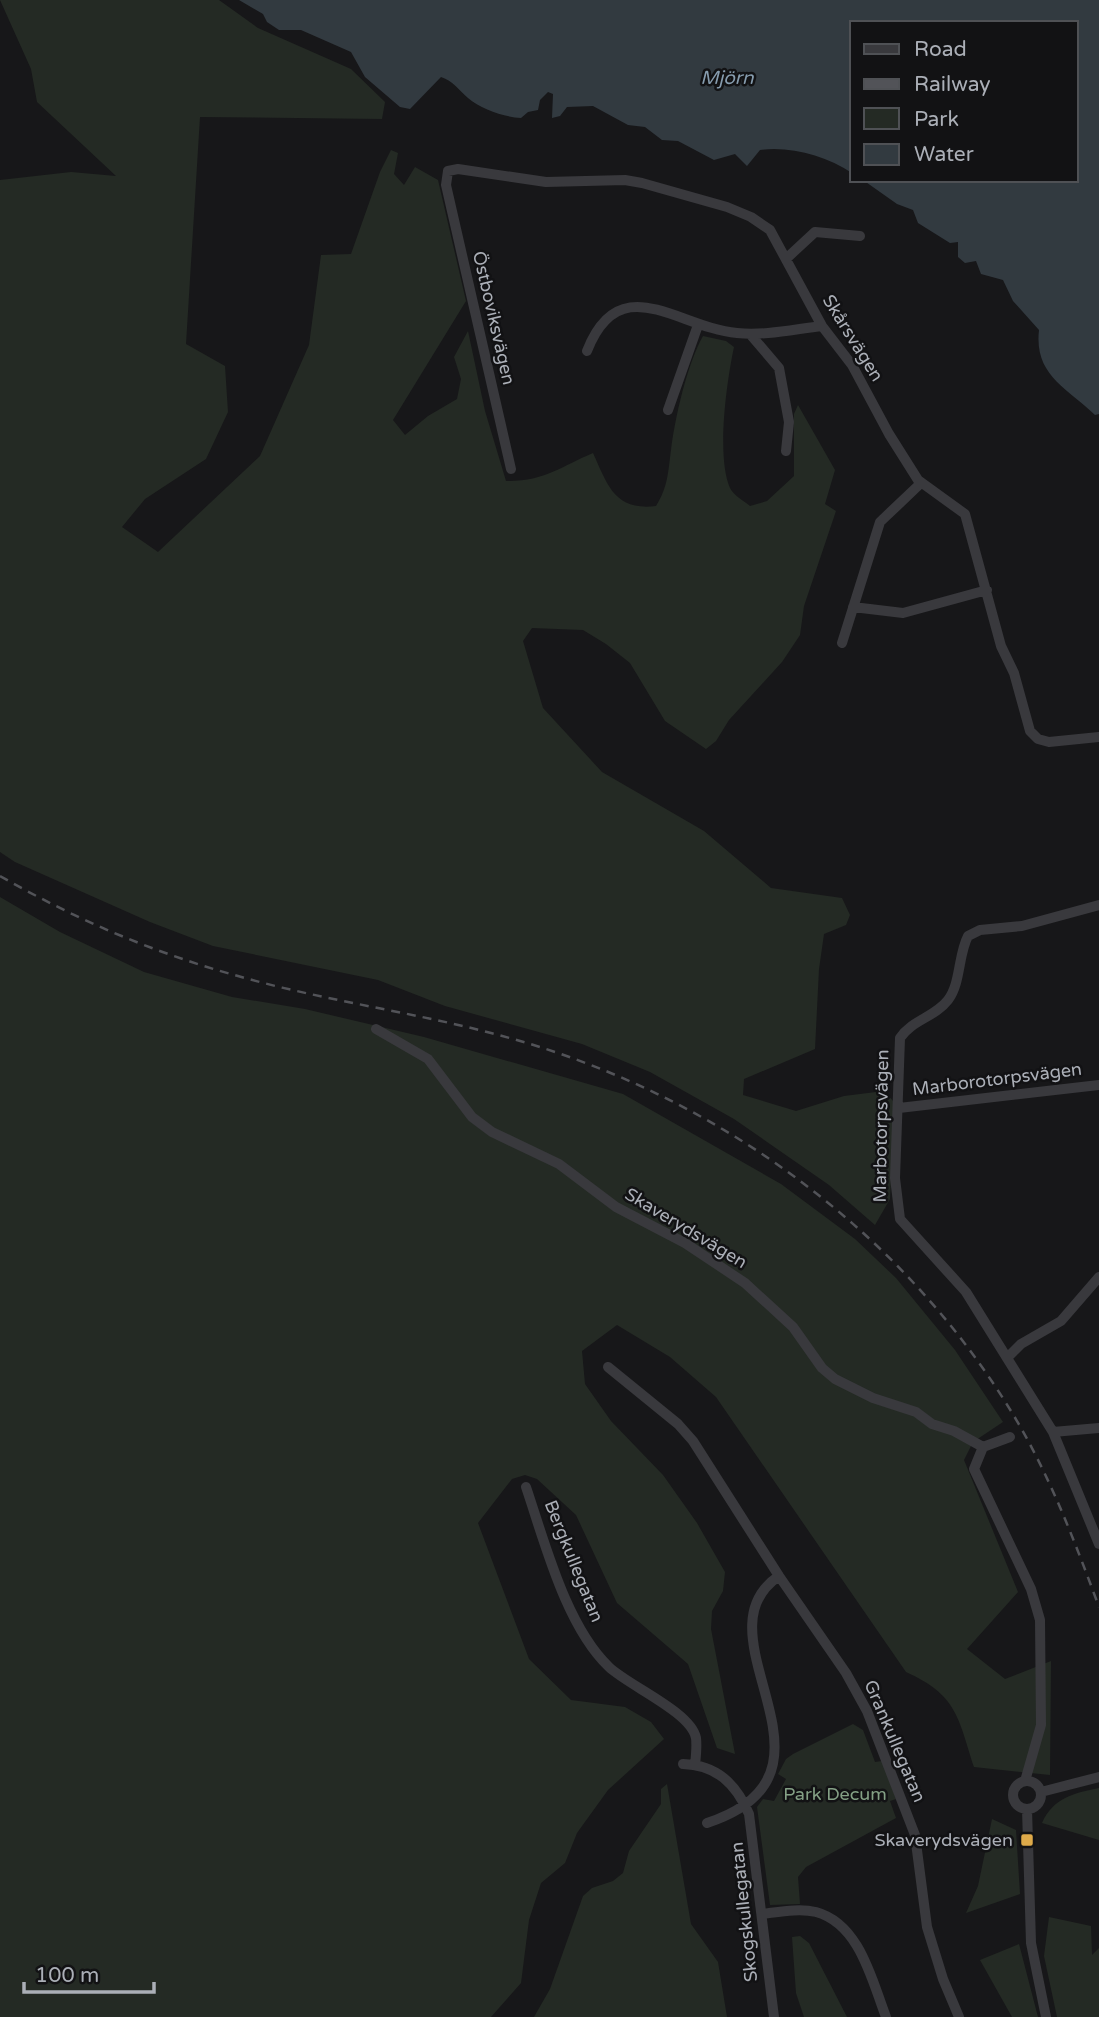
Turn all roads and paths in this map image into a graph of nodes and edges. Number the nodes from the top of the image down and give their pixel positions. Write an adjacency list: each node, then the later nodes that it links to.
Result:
1 (446, 174): 3 (street, Skårsvägen); 10 (street, Östboviksvägen)
2 (860, 236): 3 (street)
3 (787, 258): 5 (street, Skårsvägen)
4 (698, 325): 6 (street); 7 (street); 8 (street)
5 (822, 326): 6 (street); 11 (street, Skårsvägen)
6 (750, 334): 9 (street)
7 (587, 351)
8 (668, 410)
9 (786, 451)
10 (511, 469)
11 (921, 483): 12 (street, Skårsvägen); 13 (street)
12 (987, 590): 13 (street); 15 (street, Skårsvägen)
13 (853, 607): 14 (street)
14 (842, 643)
15 (1099, 737)
16 (1099, 905): 19 (street, Marbotorpsvägen)
17 (376, 1028): 26 (street, Skaverydsvägen)
18 (1099, 1085): 19 (street, Marborotorpsvägen)
19 (899, 1108): 21 (street, Marbotorpsvägen)
20 (1099, 1276): 21 (street)
21 (1008, 1357): 24 (street, Marbotorpsvägen)
22 (608, 1367): 29 (street, Grankullegatan)
23 (1099, 1428): 24 (street)
24 (1053, 1432): 28 (street, Marbotorpsvägen)
25 (1010, 1437): 26 (street)
26 (983, 1447): 32 (street)
27 (526, 1487): 30 (street, Bergkullegatan)
28 (1099, 1544)
29 (779, 1576): 34 (street); 40 (street, Grankullegatan)
30 (689, 1765): 34 (street, Skogskullegatan)
31 (1099, 1777): 33 (street)
32 (1025, 1781): 33 (street); 35 (street)
33 (1041, 1792): 35 (street)
34 (745, 1804): 36 (street, Skogskullegatan); 37 (street, Skogskullegatan)
35 (1027, 1809): 41 (street)
36 (707, 1823)
37 (762, 1914): 38 (street, Skogskullegatan); 39 (street)
38 (774, 2017)
39 (886, 2017)
40 (960, 2017)
41 (1046, 2017)

